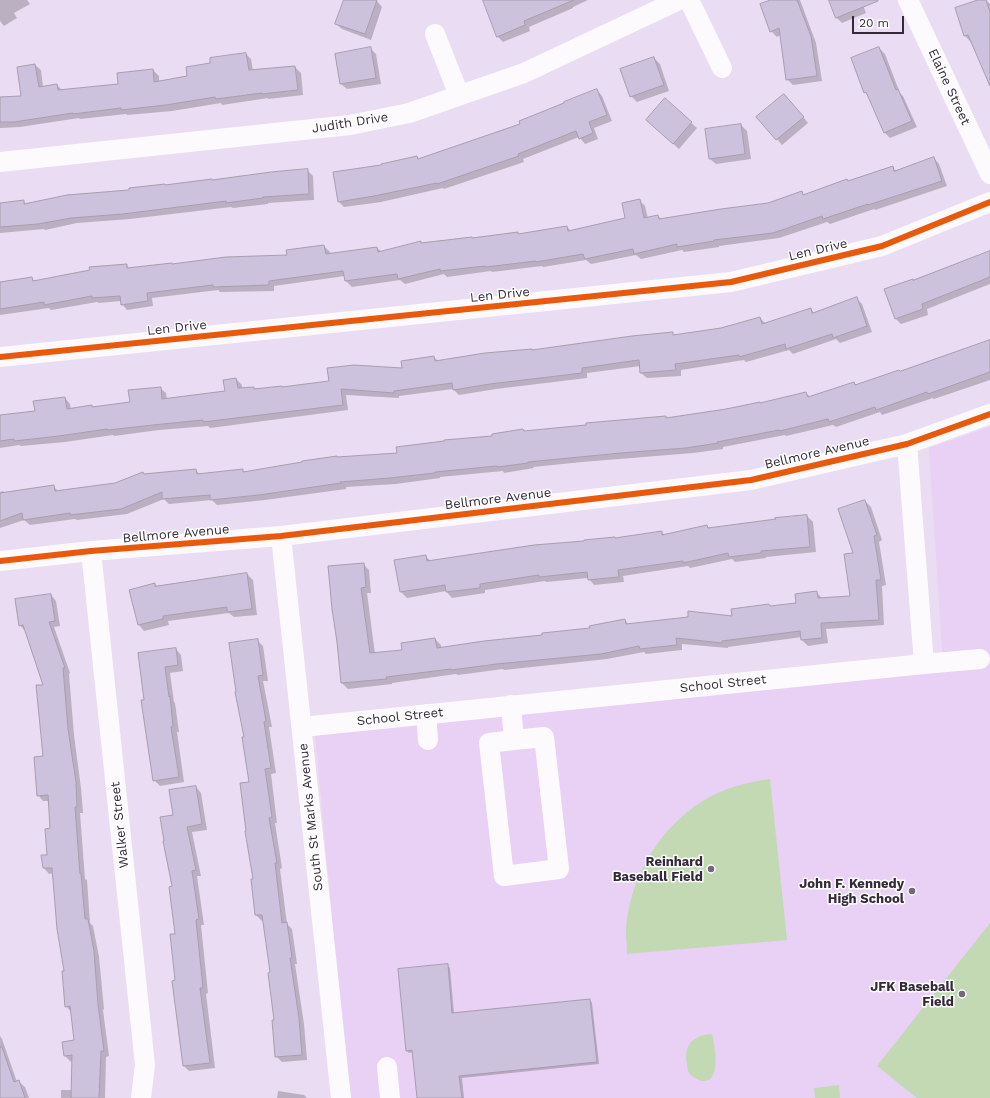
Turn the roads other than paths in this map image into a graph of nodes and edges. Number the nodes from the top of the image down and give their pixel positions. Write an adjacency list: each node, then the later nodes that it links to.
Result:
1 (679, 0): 6 (street, Judith Drive)
2 (689, 0): 5 (street)
3 (908, 0): 8 (street, Elaine Street)
4 (435, 34): 6 (street)
5 (722, 68)
6 (459, 95): 7 (street, Judith Drive)
7 (0, 162)
8 (990, 174)
9 (990, 202): 10 (street, Len Drive)
10 (0, 357)
11 (990, 414): 12 (street, Bellmore Avenue)
12 (907, 444): 13 (street, Bellmore Avenue); 17 (street)
13 (281, 536): 14 (street, Bellmore Avenue); 20 (street, South St Marks Avenue)
14 (91, 551): 15 (street, Bellmore Avenue); 24 (street, Walker Street)
15 (0, 561)
16 (980, 659): 17 (street, School Street)
17 (924, 664): 18 (street, School Street)
18 (511, 705): 19 (street, School Street); 22 (street)
19 (426, 714): 20 (street, School Street); 21 (street)
20 (302, 727): 25 (street, South St Marks Avenue)
21 (428, 740)
22 (514, 740): 22 (street)
23 (387, 1068): 26 (street)
24 (141, 1098)
25 (341, 1098)
26 (390, 1098)

